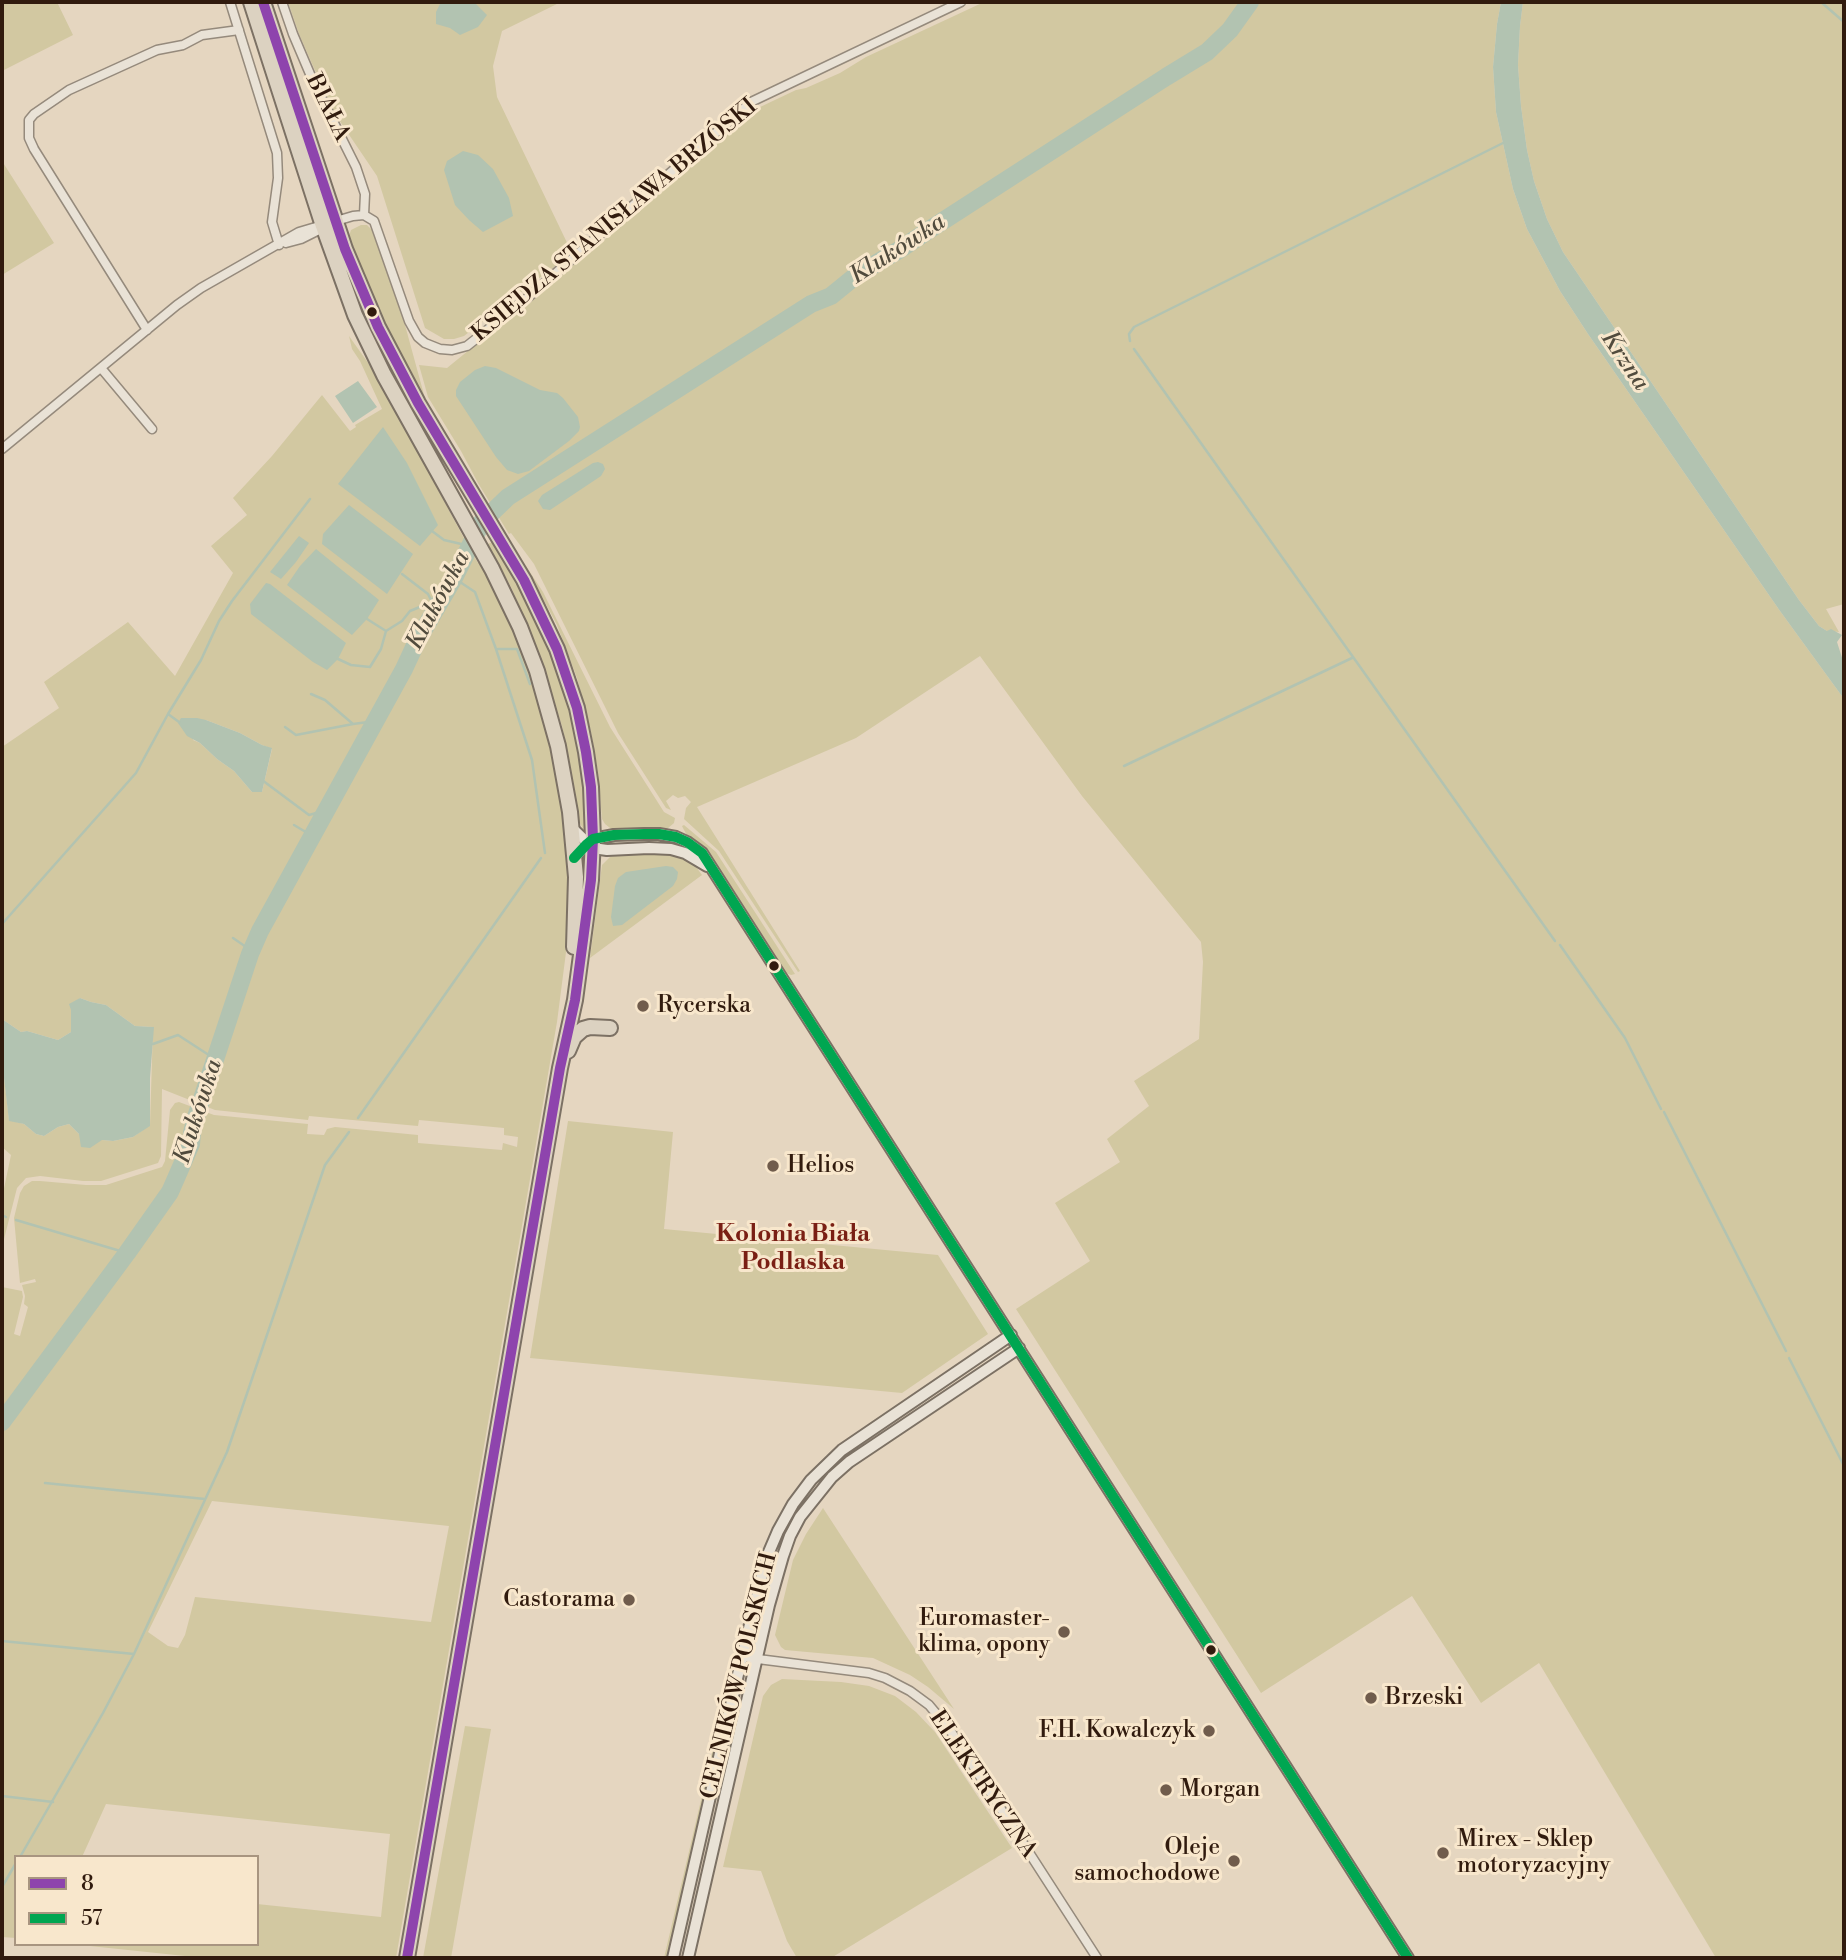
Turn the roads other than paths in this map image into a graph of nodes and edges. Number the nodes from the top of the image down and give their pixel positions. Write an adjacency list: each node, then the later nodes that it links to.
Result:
1 (230, 2): 6 (street)
2 (251, 2): 8 (highway)
3 (262, 2): 8 (highway)
4 (282, 2): 7 (street, BIAŁA)
5 (961, 2): 7 (street, KSIĘDZA STANISŁAWA BRZÓSKI)
6 (239, 30): 9 (street); 10 (street)
7 (364, 215): 8 (street)
8 (330, 224): 9 (street); 14 (highway); 15 (highway)
9 (279, 245): 10 (street)
10 (147, 330): 11 (street)
11 (102, 368): 12 (street); 13 (street)
12 (152, 429)
13 (2, 449)
14 (572, 828): 15 (street); 16 (highway)
15 (591, 844): 16 (street); 18 (highway); 20 (street)
16 (574, 858): 18 (highway)
17 (610, 1028): 19 (highway)
18 (566, 1035): 19 (highway)
19 (560, 1068): 26 (highway)
20 (1011, 1335): 21 (street); 22 (street, CELNIKÓW POLSKICH)
21 (1019, 1348): 23 (street, CELNIKÓW POLSKICH); 30 (street)
22 (823, 1468): 23 (street); 24 (street, CELNIKÓW POLSKICH)
23 (832, 1477): 25 (street, CELNIKÓW POLSKICH)
24 (742, 1657): 25 (street, ELEKTRYCZNA); 27 (street, CELNIKÓW POLSKICH)
25 (757, 1660): 28 (street, CELNIKÓW POLSKICH); 29 (street, ELEKTRYCZNA)
26 (407, 1958)
27 (673, 1958)
28 (688, 1958)
29 (1097, 1958)
30 (1408, 1958)

